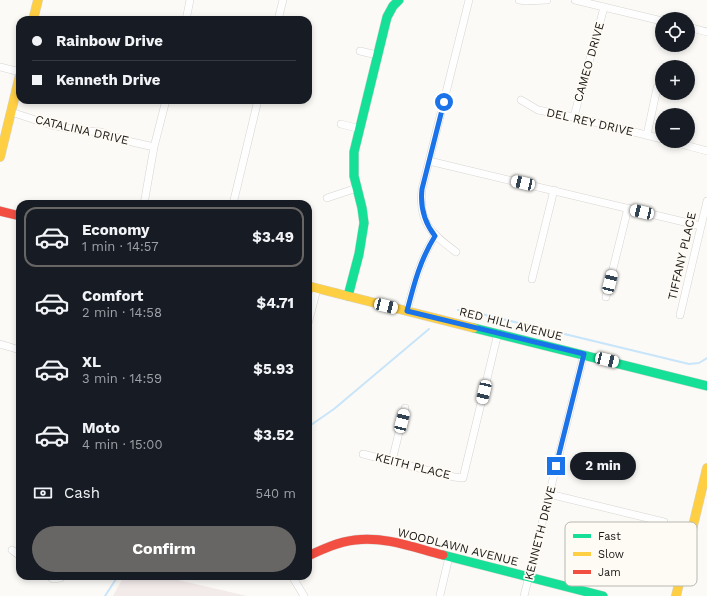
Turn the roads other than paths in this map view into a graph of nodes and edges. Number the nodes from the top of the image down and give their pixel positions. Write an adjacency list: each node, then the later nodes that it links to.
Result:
1 (38, 0): 10 (street)
2 (190, 0): 11 (street)
3 (283, 0): 12 (street)
4 (399, 0): 17 (street)
5 (469, 0): 35 (street)
6 (519, 0): 7 (street)
7 (547, 0)
8 (575, 0): 9 (street)
9 (604, 7): 13 (street); 26 (street, CAMEO DRIVE)
10 (34, 16)
11 (187, 16)
12 (279, 16)
13 (655, 19)
14 (695, 29): 15 (street)
15 (707, 32)
16 (360, 51): 17 (street)
17 (377, 55): 28 (street)
18 (0, 67): 19 (street)
19 (16, 72)
20 (16, 90): 25 (street)
21 (655, 97): 29 (street)
22 (521, 100): 26 (street, DEL REY DRIVE)
23 (165, 104): 31 (street)
24 (257, 104): 40 (street)
25 (11, 112): 31 (street, CATALINA DRIVE); 34 (street)
26 (574, 117): 29 (street, DEL REY DRIVE)
27 (341, 124): 28 (street)
28 (360, 129): 36 (street)
29 (647, 135): 30 (street, DEL REY DRIVE)
30 (655, 137)
31 (154, 146): 39 (street)
32 (695, 148): 33 (street)
33 (707, 151)
34 (0, 157)
35 (430, 161): 37 (street); 46 (street)
36 (358, 188): 38 (street); 50 (street)
37 (554, 190): 42 (street); 48 (street)
38 (327, 198)
39 (145, 200)
40 (234, 200)
41 (707, 201): 45 (street, TIFFANY PLACE)
42 (628, 208): 45 (street); 51 (street)
43 (0, 211): 44 (street)
44 (16, 215)
45 (701, 226): 53 (street, TIFFANY PLACE)
46 (435, 236): 47 (street); 52 (street)
47 (456, 252)
48 (532, 279)
49 (312, 288): 50 (street, RED HILL AVENUE)
50 (348, 296): 52 (street, RED HILL AVENUE)
51 (606, 297)
52 (407, 311): 54 (street, RED HILL AVENUE)
53 (680, 315)
54 (498, 333): 57 (street, RED HILL AVENUE); 61 (street, KEITH PLACE)
55 (0, 344): 56 (street)
56 (16, 349)
57 (584, 354): 58 (street, RED HILL AVENUE); 63 (street, KENNETH DRIVE)
58 (707, 386)
59 (405, 408): 61 (street)
60 (363, 454): 61 (street, KEITH PLACE)
61 (392, 461)
62 (707, 468): 65 (street)
63 (550, 494): 64 (street); 70 (street, KENNETH DRIVE)
64 (664, 522)
65 (694, 522)
66 (12, 550): 67 (street)
67 (16, 553)
68 (312, 554): 69 (street, WOODLAWN AVENUE)
69 (449, 557): 70 (street, WOODLAWN AVENUE); 73 (street)
70 (529, 577): 75 (street, KENNETH DRIVE); 76 (street, WOODLAWN AVENUE)
71 (294, 580): 74 (street)
72 (678, 586): 77 (street)
73 (440, 594)
74 (304, 596)
75 (524, 596)
76 (603, 596)
77 (676, 596)

